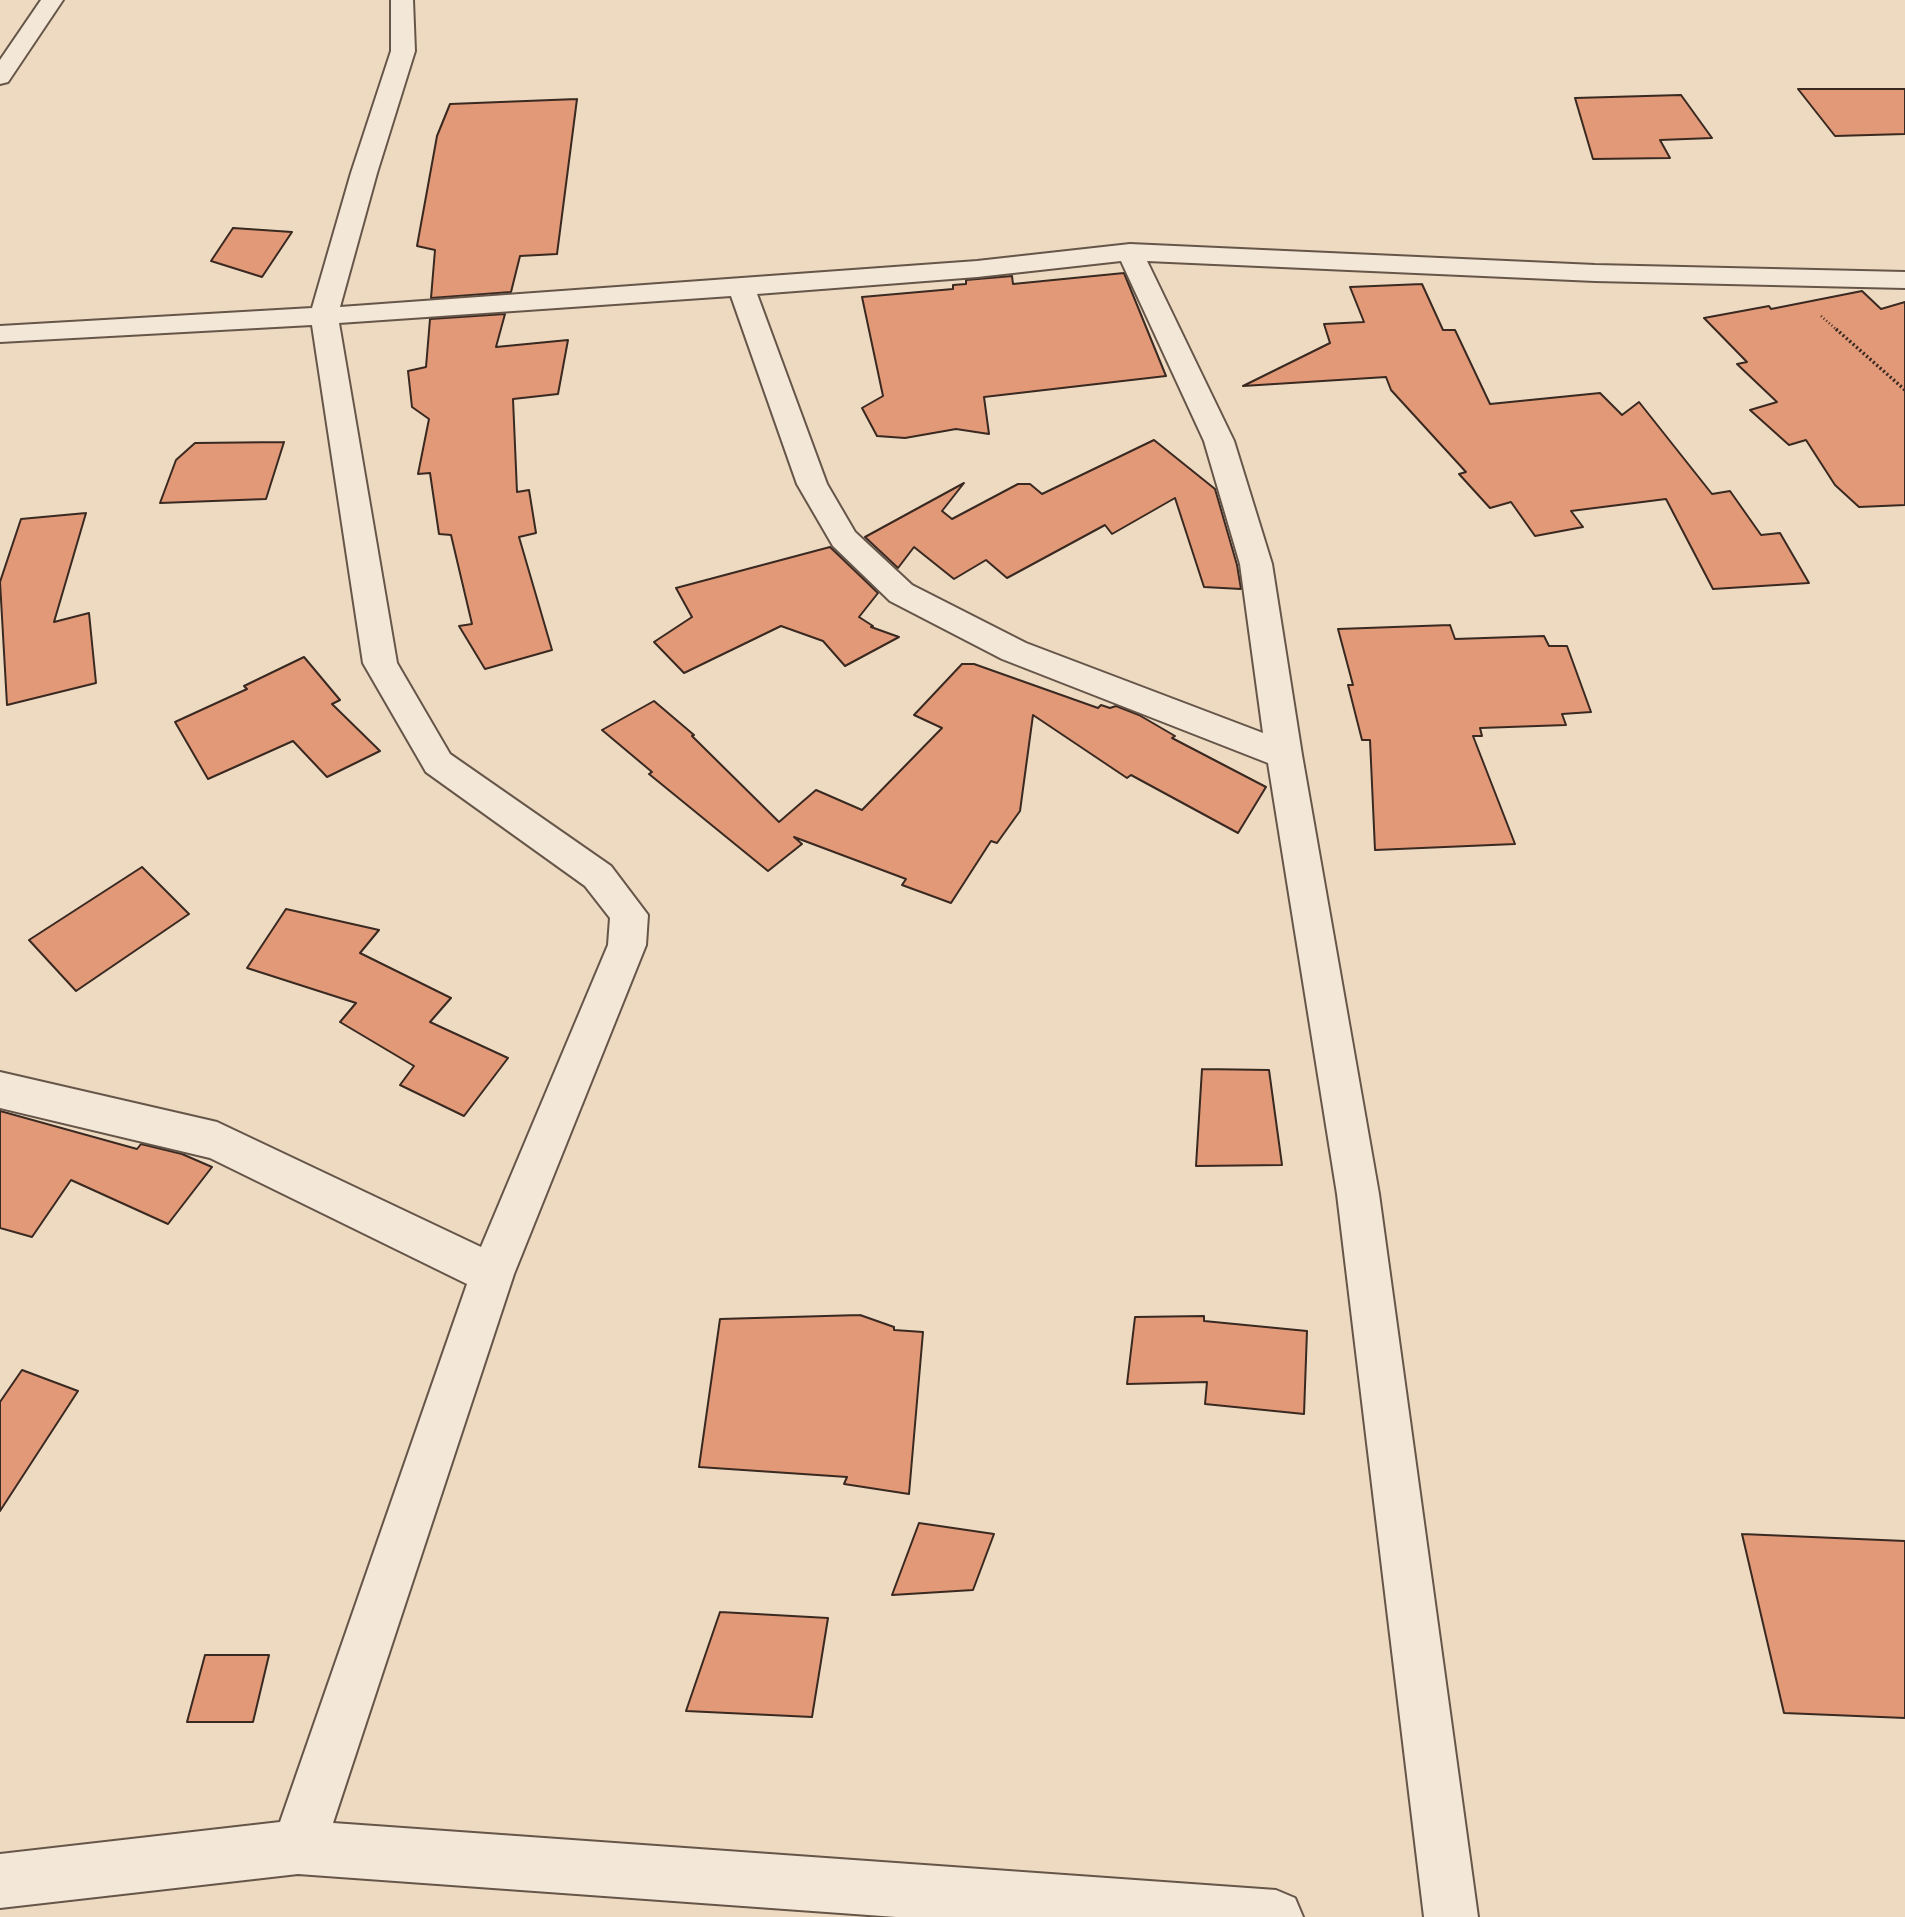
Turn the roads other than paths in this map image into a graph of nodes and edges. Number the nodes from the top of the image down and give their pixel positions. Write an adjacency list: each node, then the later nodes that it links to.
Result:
1 (52, 0): 3 (street)
2 (402, 0): 7 (street)
3 (0, 78)
4 (1130, 252): 5 (street); 6 (street); 9 (street)
5 (1905, 280)
6 (741, 287): 7 (street); 9 (street)
7 (324, 316): 8 (street); 11 (street)
8 (0, 334)
9 (1284, 755): 15 (street)
10 (0, 1090): 11 (street)
11 (492, 1274): 12 (street)
12 (298, 1847): 13 (street); 14 (street)
13 (0, 1881)
14 (1276, 1917)
15 (1451, 1917)

